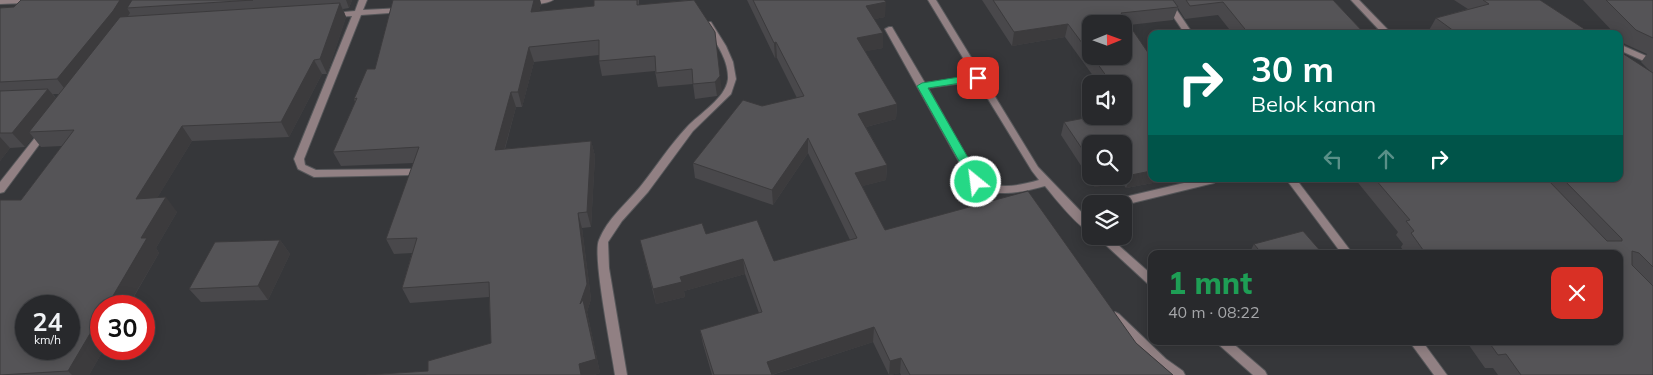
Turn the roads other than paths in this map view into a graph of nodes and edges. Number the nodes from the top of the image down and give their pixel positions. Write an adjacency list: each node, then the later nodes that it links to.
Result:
1 (52, 0): 7 (street)
2 (363, 0): 10 (street)
3 (549, 0): 8 (street)
4 (932, 0): 18 (street)
5 (1166, 0): 14 (street)
6 (1355, 0): 15 (street)
7 (0, 2)
8 (522, 2)
9 (417, 10): 10 (street)
10 (359, 13): 11 (street); 21 (street)
11 (320, 15)
12 (703, 15): 34 (street)
13 (889, 29): 19 (street)
14 (1186, 30)
15 (1384, 30)
16 (1623, 49): 17 (street)
17 (1653, 62)
18 (978, 78): 19 (street); 22 (street)
19 (922, 86): 22 (street)
20 (53, 121): 25 (street)
21 (411, 172)
22 (1046, 182): 27 (street)
23 (1202, 182): 26 (street)
24 (1293, 182): 29 (street)
25 (0, 189)
26 (1132, 199)
27 (1082, 220)
28 (1111, 245): 30 (street)
29 (1345, 250)
30 (1148, 277)
31 (1110, 311): 35 (street)
32 (1227, 345): 36 (street)
33 (1418, 345): 37 (street)
34 (621, 375)
35 (1179, 375)
36 (1261, 375)
37 (1441, 375)

